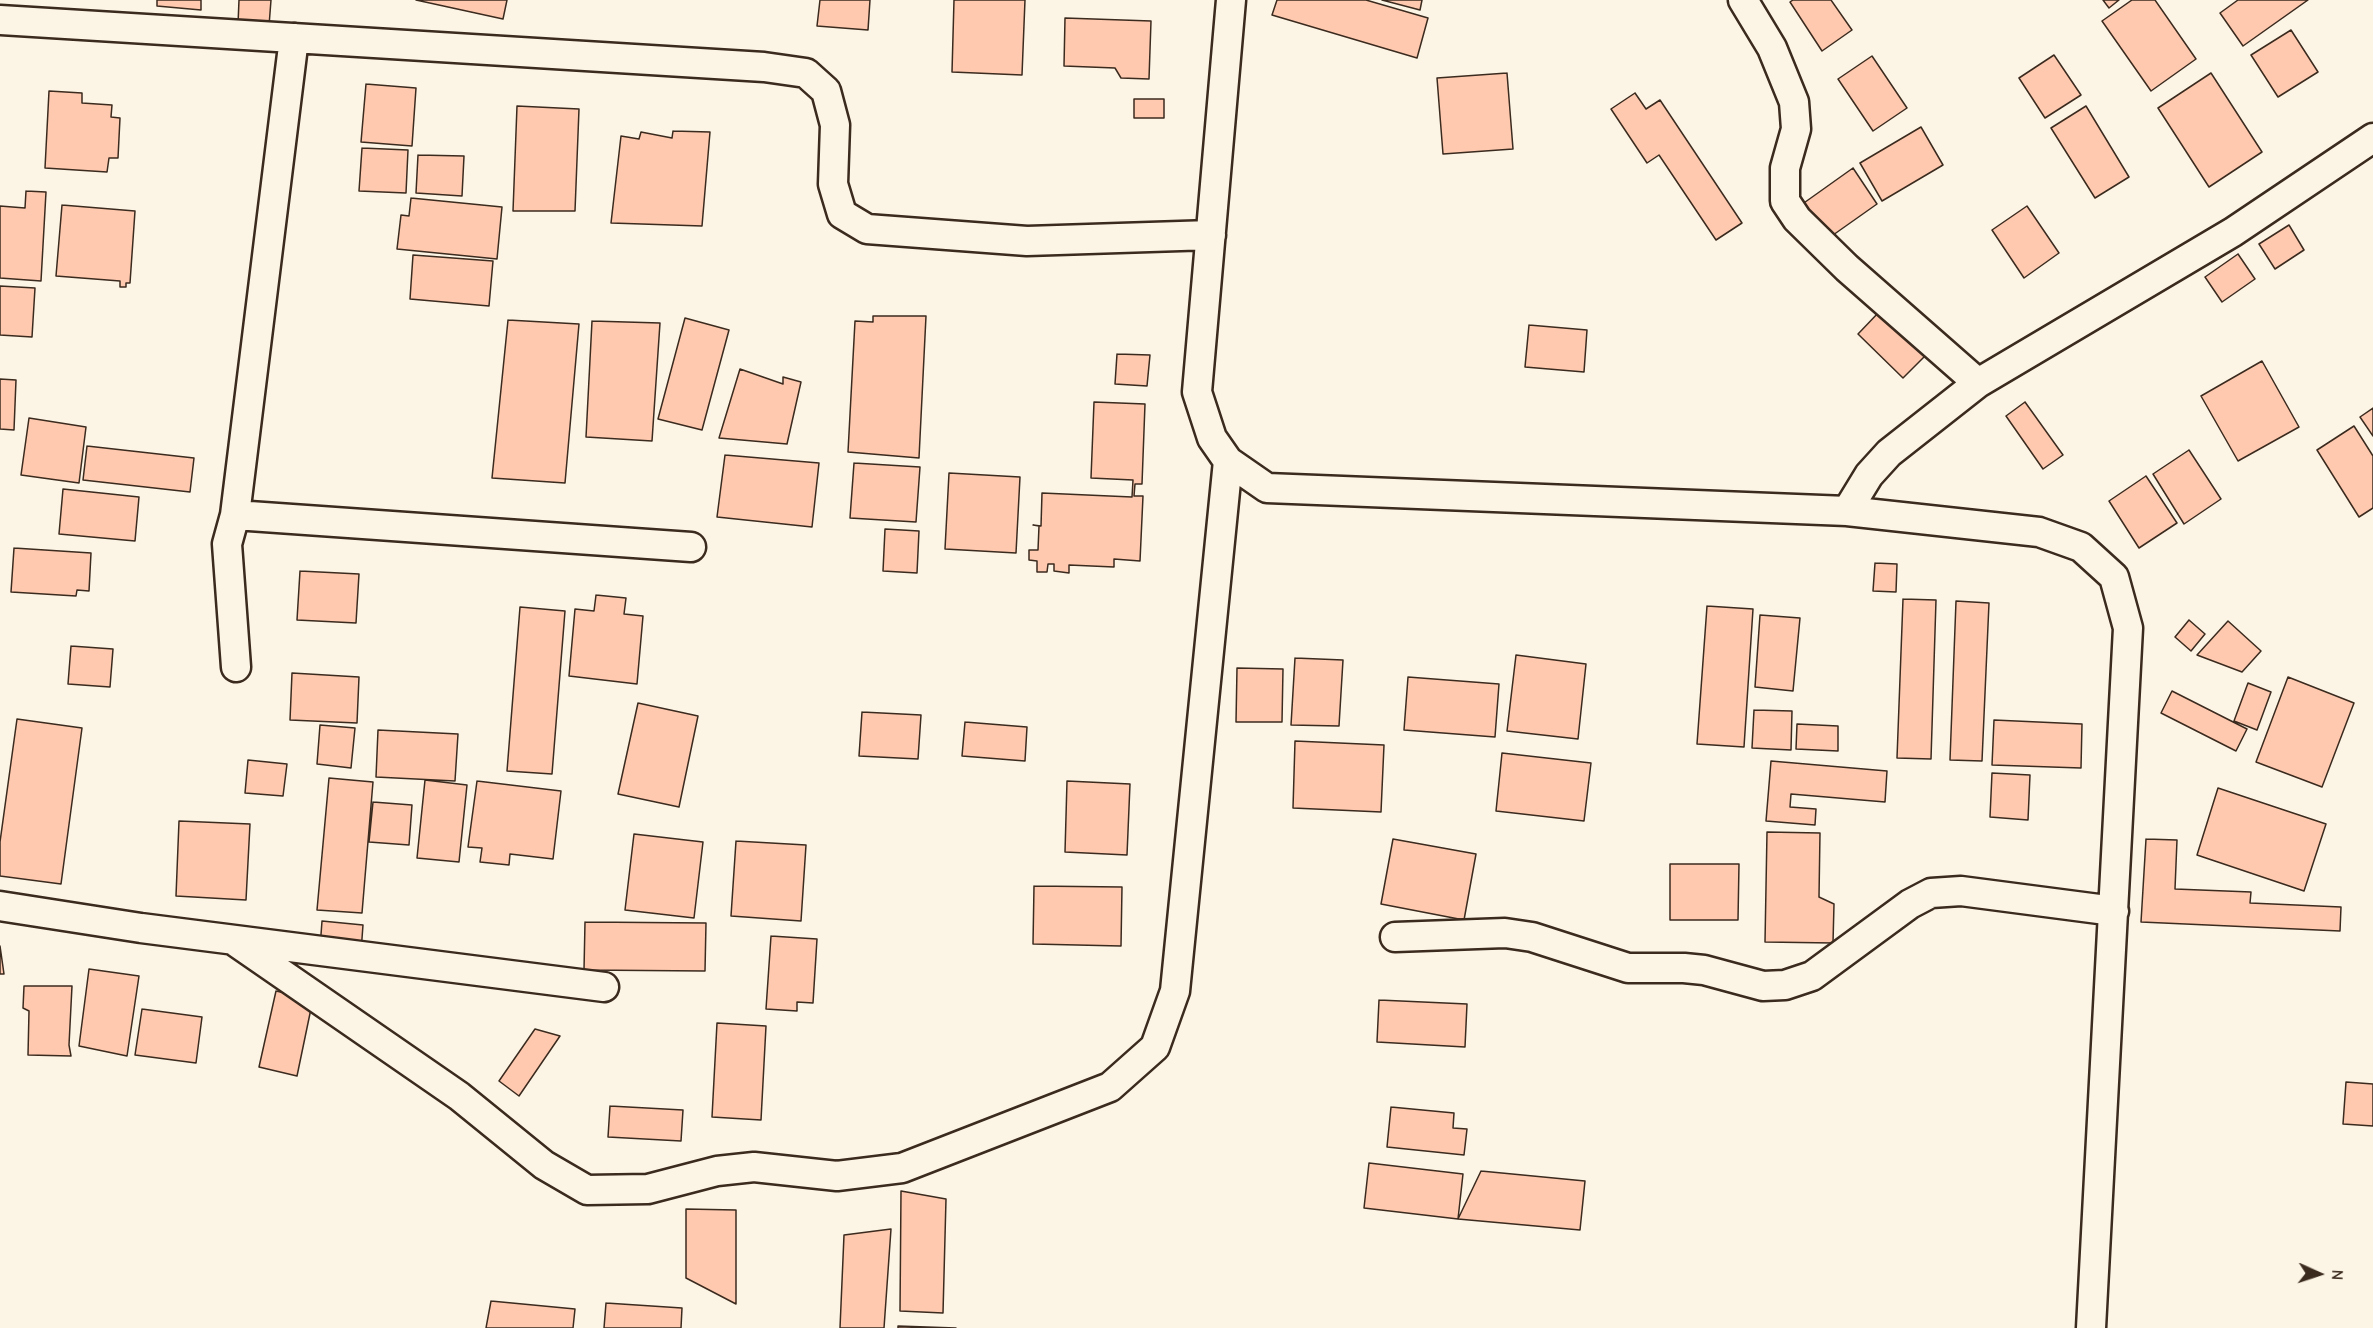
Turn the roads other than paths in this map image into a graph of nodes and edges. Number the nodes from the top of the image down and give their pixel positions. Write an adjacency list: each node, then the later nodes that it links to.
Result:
1 (1231, 0): 6 (street)
2 (1743, 0): 7 (street)
3 (0, 20): 4 (street)
4 (294, 38): 6 (street); 10 (street)
5 (2373, 138): 7 (street)
6 (1211, 235): 8 (street)
7 (1978, 383): 9 (street)
8 (1228, 461): 9 (street); 16 (street)
9 (1847, 511): 14 (street)
10 (235, 515): 11 (street); 12 (street)
11 (691, 547)
12 (236, 667)
13 (0, 906): 16 (street)
14 (2114, 912): 15 (street); 18 (street)
15 (1395, 937)
16 (233, 940): 17 (street)
17 (604, 987)
18 (2091, 1328)

